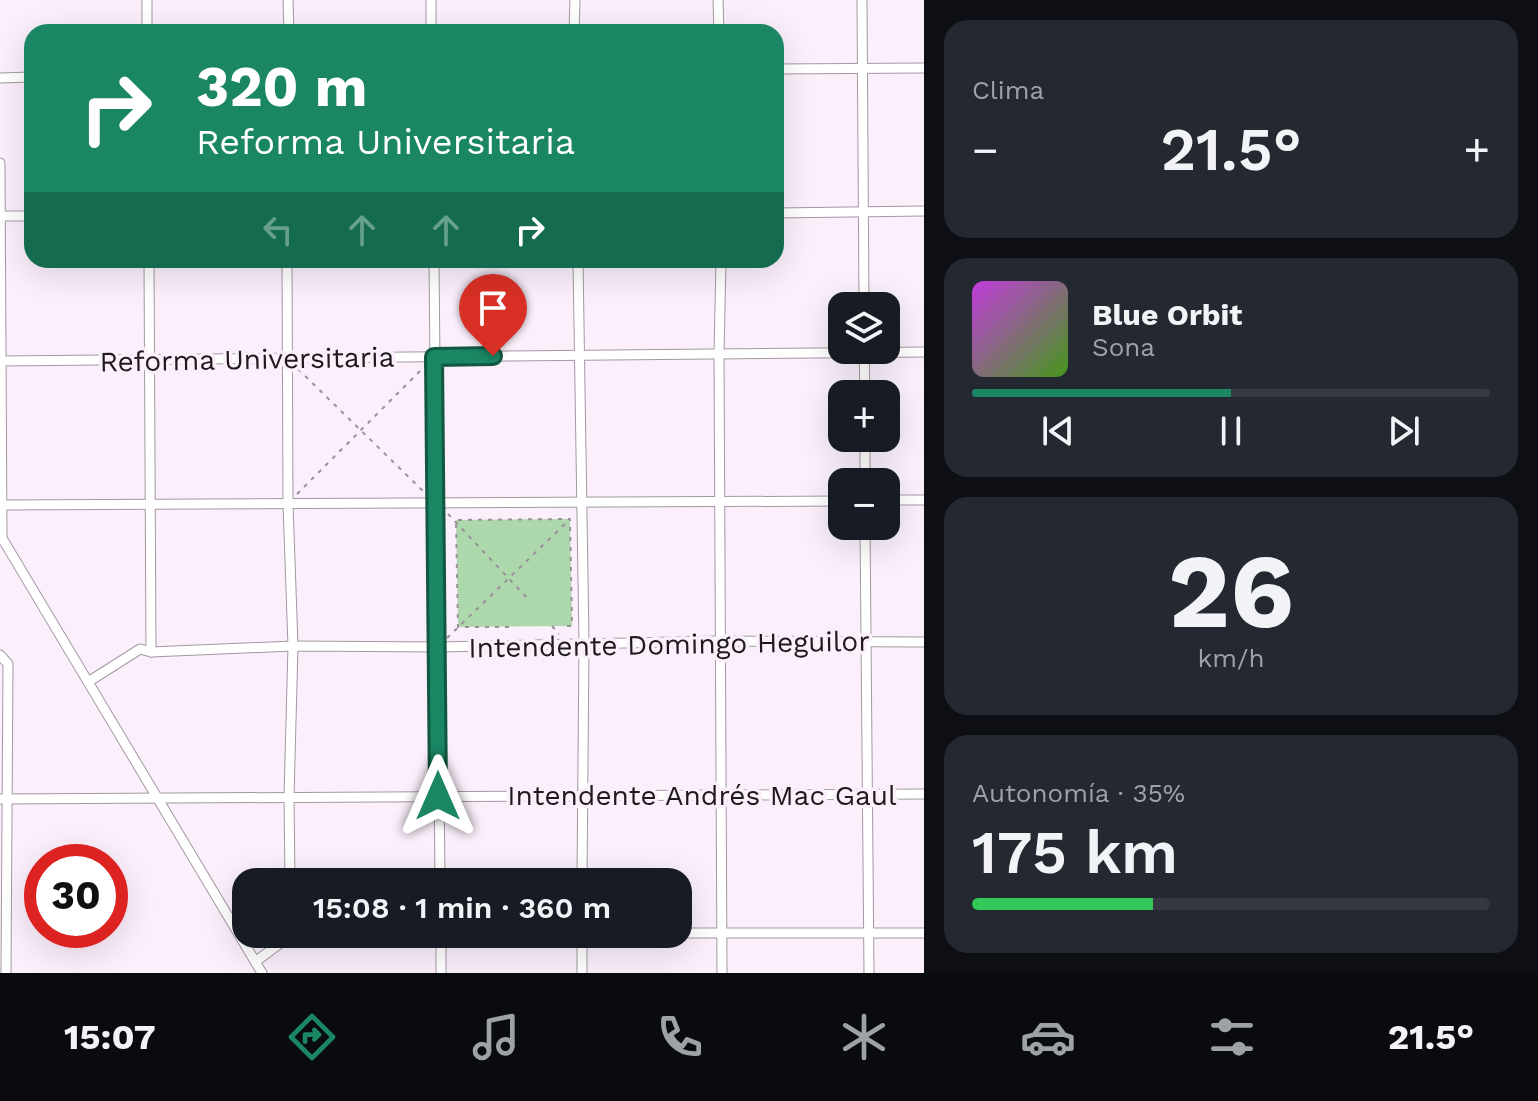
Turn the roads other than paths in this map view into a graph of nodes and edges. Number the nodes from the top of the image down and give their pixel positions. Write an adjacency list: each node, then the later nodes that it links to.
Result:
1 (147, 0): 7 (street)
2 (288, 0): 8 (street)
3 (431, 0): 9 (street)
4 (575, 0): 10 (street)
5 (718, 0): 11 (street)
6 (862, 0): 14 (street)
7 (147, 24)
8 (289, 24)
9 (431, 24)
10 (574, 24)
11 (719, 24)
12 (924, 68): 14 (street)
13 (784, 69): 14 (street)
14 (864, 69): 18 (street)
15 (24, 77): 16 (street)
16 (0, 78)
17 (0, 163): 21 (street)
18 (863, 211): 19 (street); 20 (street); 28 (street)
19 (924, 211)
20 (784, 213)
21 (1, 216): 22 (street); 37 (street)
22 (24, 216)
23 (149, 268): 36 (street)
24 (287, 268): 35 (street)
25 (434, 268): 34 (street)
26 (578, 268): 33 (street)
27 (721, 268): 32 (street)
28 (864, 292)
29 (828, 352): 32 (street, Reforma Universitaria)
30 (900, 352): 31 (street, Reforma Universitaria)
31 (924, 352)
32 (719, 354): 33 (street, Reforma Universitaria); 40 (street)
33 (582, 355): 34 (street, Reforma Universitaria); 42 (street)
34 (434, 357): 35 (street, Reforma Universitaria); 43 (street)
35 (288, 358): 36 (street, Reforma Universitaria); 44 (street)
36 (149, 359): 37 (street, Reforma Universitaria); 46 (street)
37 (1, 361): 45 (street)
38 (900, 500): 39 (street)
39 (924, 500)
40 (720, 501): 41 (street); 42 (street); 48 (street)
41 (828, 501)
42 (583, 502): 43 (street); 51 (street)
43 (434, 503): 44 (street); 53 (street)
44 (288, 504): 46 (street); 52 (street)
45 (2, 505): 46 (street); 56 (street)
46 (150, 505): 54 (street)
47 (865, 540): 49 (street)
48 (720, 641): 49 (street, Intendente Domingo Heguilor); 51 (street, Intendente Domingo Heguilor); 60 (street)
49 (866, 642): 50 (street, Intendente Domingo Heguilor); 58 (street)
50 (924, 642)
51 (584, 643): 53 (street, Intendente Domingo Heguilor); 62 (street)
52 (293, 646): 53 (street, Intendente Domingo Heguilor); 54 (street, Intendente Domingo Heguilor); 63 (street)
53 (438, 647): 61 (street)
54 (151, 652): 56 (street, Intendente Domingo Heguilor)
55 (1, 655): 57 (street)
56 (88, 682): 64 (street)
57 (4, 722): 65 (street)
58 (868, 794): 59 (street, Intendente Andrés Mac Gaul); 60 (street, Intendente Andrés Mac Gaul); 71 (street)
59 (924, 794)
60 (721, 795): 62 (street, Intendente Andrés Mac Gaul); 73 (street)
61 (438, 796): 62 (street, Intendente Andrés Mac Gaul); 63 (street, Intendente Andrés Mac Gaul); 68 (street)
62 (583, 796): 69 (street)
63 (289, 797): 64 (street, Intendente Andrés Mac Gaul); 67 (street)
64 (156, 798): 65 (street, Intendente Andrés Mac Gaul); 78 (street)
65 (4, 799): 66 (street)
66 (3, 866): 74 (street)
67 (290, 868)
68 (440, 868)
69 (582, 868)
70 (692, 933): 73 (street)
71 (869, 933): 72 (street); 73 (street); 84 (street)
72 (924, 933)
73 (721, 934): 83 (street)
74 (3, 935): 79 (street)
75 (273, 948): 78 (street)
76 (441, 948): 81 (street)
77 (582, 948): 82 (street)
78 (256, 961): 80 (street)
79 (6, 973)
80 (262, 973)
81 (441, 973)
82 (582, 973)
83 (722, 973)
84 (869, 973)

